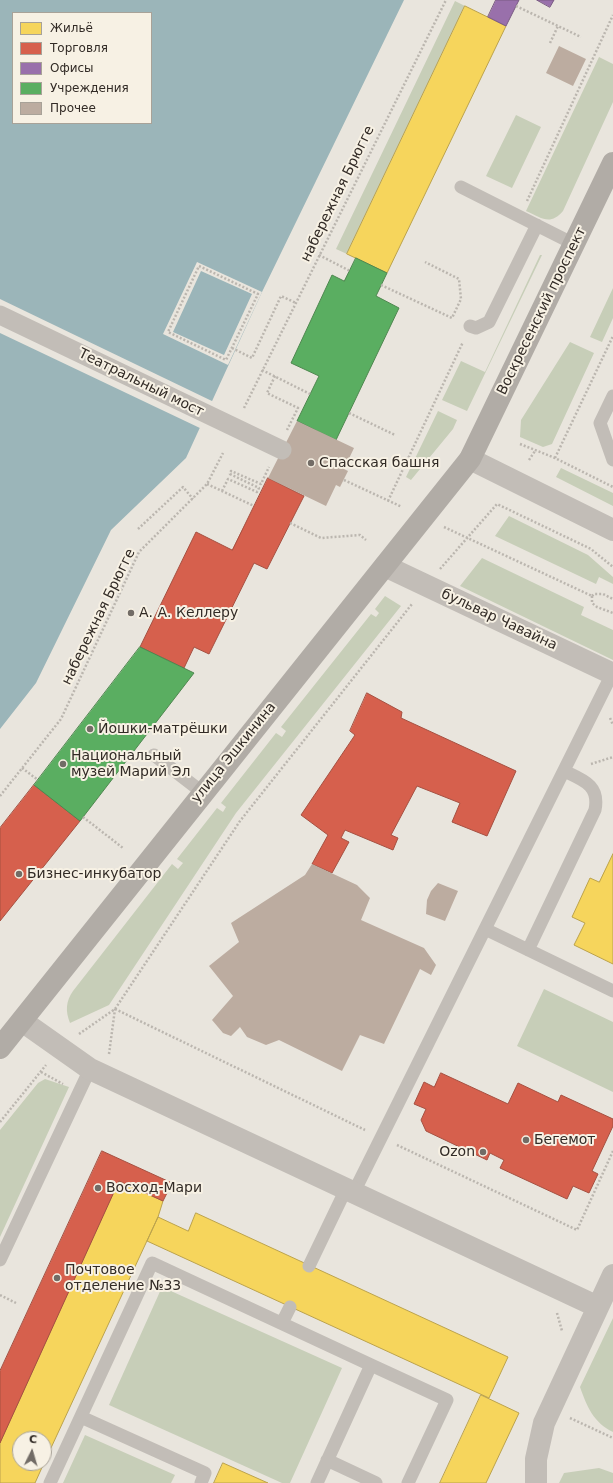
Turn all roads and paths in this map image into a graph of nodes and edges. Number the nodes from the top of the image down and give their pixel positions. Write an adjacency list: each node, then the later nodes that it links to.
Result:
1 (446, 0): 10 (path, набережная Брюгге)
2 (516, 6): 3 (path)
3 (558, 26): 4 (path); 5 (path)
4 (581, 37)
5 (550, 43)
6 (613, 163): 9 (main road, Воскресенский проспект)
7 (461, 187): 8 (lane)
8 (537, 225): 9 (lane); 16 (lane)
9 (574, 244): 33 (main road, Воскресенский проспект)
10 (319, 255): 12 (path); 14 (path, набережная Брюгге)
11 (425, 262): 13 (path)
12 (350, 271)
13 (381, 285)
14 (296, 303): 18 (path); 19 (path, набережная Брюгге)
15 (0, 315): 29 (street, Театральный мост, bridge)
16 (470, 326)
17 (613, 336): 32 (path)
18 (232, 348): 18 (path)
19 (262, 370): 20 (path); 23 (path, набережная Брюгге)
20 (275, 376): 21 (path); 25 (path)
21 (310, 394)
22 (613, 396): 35 (lane)
23 (248, 398)
24 (434, 402): 42 (path)
25 (298, 408)
26 (349, 413): 27 (path)
27 (396, 435)
28 (520, 444): 30 (path)
29 (282, 450)
30 (535, 451): 32 (path); 34 (path)
31 (223, 453): 37 (path, набережная Брюгге)
32 (555, 458): 39 (path)
33 (470, 459): 48 (street); 51 (main road, улица Эшкинина)
34 (529, 460)
35 (613, 460)
36 (344, 480): 42 (path)
37 (207, 484): 40 (path); 41 (path, набережная Брюгге)
38 (261, 484): 40 (path)
39 (613, 487)
40 (222, 491): 43 (path)
41 (193, 499): 47 (path); 59 (path, набережная Брюгге)
42 (388, 500): 44 (path)
43 (254, 506)
44 (402, 507)
45 (290, 523): 50 (path)
46 (438, 524): 49 (path)
47 (138, 529)
48 (613, 530)
49 (467, 538): 52 (path); 53 (path); 54 (path)
50 (366, 540)
51 (385, 566): 53 (street, бульвар Чавайна); 62 (main road, улица Эшкинина)
52 (613, 567)
53 (425, 585): 57 (street, бульвар Чавайна); 71 (path)
54 (592, 596): 55 (path); 56 (path)
55 (613, 599)
56 (613, 613)
57 (613, 674): 60 (lane)
58 (154, 755): 62 (lane)
59 (22, 768): 61 (path); 63 (path, набережная Брюгге)
60 (564, 771): 66 (lane); 67 (lane)
61 (38, 780)
62 (202, 792): 69 (main road, улица Эшкинина)
63 (0, 796)
64 (83, 817): 65 (path)
65 (123, 848)
66 (485, 929): 67 (lane); 75 (lane)
67 (528, 950): 68 (lane)
68 (613, 991)
69 (22, 1021): 70 (main road, улица Эшкинина); 72 (street)
70 (1, 1046)
71 (109, 1056)
72 (90, 1069): 75 (street); 76 (lane)
73 (41, 1072): 74 (path)
74 (0, 1122)
75 (350, 1190): 77 (lane); 82 (street)
76 (0, 1260)
77 (309, 1266)
78 (613, 1275): 82 (street)
79 (0, 1295): 80 (path)
80 (16, 1303)
81 (290, 1307): 83 (lane)
82 (598, 1307): 85 (street)
83 (282, 1323): 84 (lane); 86 (lane)
84 (372, 1365): 88 (lane); 93 (lane)
85 (550, 1410): 87 (path); 94 (street)
86 (81, 1417): 89 (lane); 90 (lane)
87 (613, 1438)
88 (327, 1460): 91 (lane); 92 (lane)
89 (50, 1483)
90 (201, 1483)
91 (317, 1483)
92 (376, 1483)
93 (408, 1483)
94 (536, 1483)

